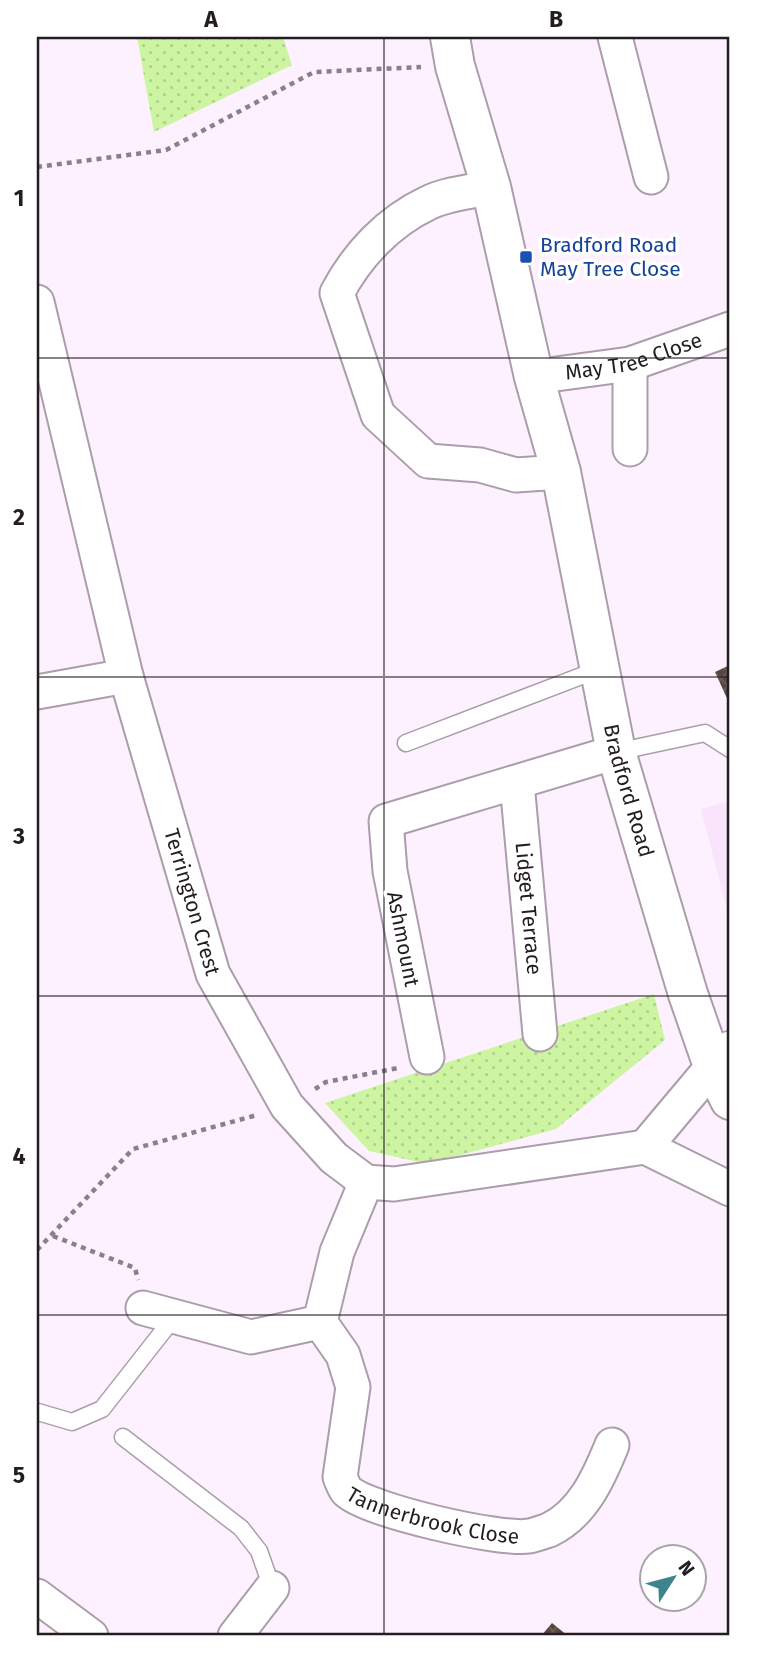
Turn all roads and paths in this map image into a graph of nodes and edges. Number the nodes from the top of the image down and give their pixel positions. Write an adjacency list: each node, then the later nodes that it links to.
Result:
1 (615, 37): 4 (street)
2 (453, 51): 3 (path); 5 (street, Bradford Road)
3 (37, 167)
4 (650, 177)
5 (491, 187): 9 (street, Bradford Road); 11 (street)
6 (37, 302): 13 (street, Terrington Crest)
7 (730, 329): 8 (street, May Tree Close)
8 (631, 364): 9 (street, May Tree Close); 10 (street)
9 (534, 377): 11 (street, Bradford Road)
10 (630, 449)
11 (561, 472): 12 (street, Bradford Road)
12 (597, 670): 15 (lane); 17 (street, Bradford Road)
13 (126, 676): 14 (street); 23 (street, Terrington Crest)
14 (37, 691)
15 (406, 743)
16 (730, 749): 17 (lane)
17 (616, 751): 18 (street); 20 (street, Bradford Road)
18 (517, 783): 19 (street, Lidget Terrace); 21 (street, Ashmount)
19 (540, 1034)
20 (716, 1051): 22 (street, Bradford Road); 24 (street)
21 (428, 1057): 23 (path)
22 (730, 1100)
23 (287, 1106): 25 (street, Terrington Crest); 27 (path)
24 (645, 1147): 25 (street); 26 (street)
25 (366, 1182): 31 (street)
26 (730, 1189)
27 (53, 1236): 28 (path); 29 (path)
28 (37, 1250)
29 (144, 1308): 30 (street)
30 (175, 1316): 31 (street); 32 (lane)
31 (320, 1322): 34 (street, Tannerbrook Close)
32 (38, 1412)
33 (123, 1437): 35 (lane)
34 (612, 1445)
35 (272, 1588): 38 (street)
36 (37, 1596): 37 (street)
37 (91, 1636)
38 (235, 1636)

